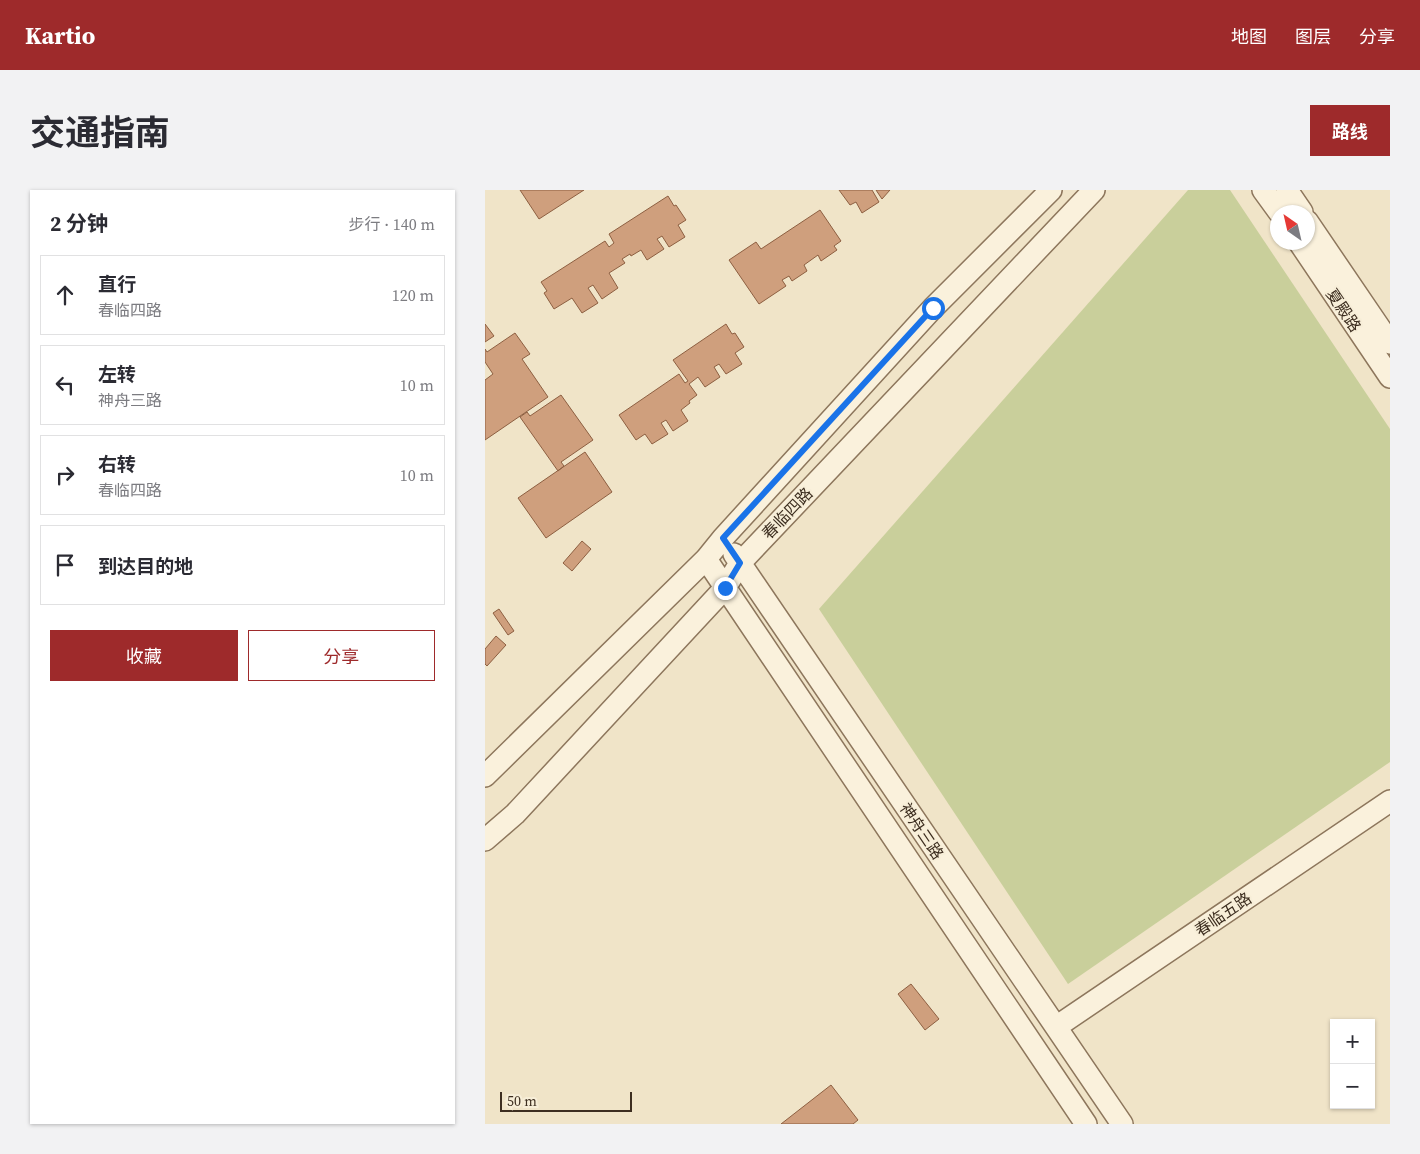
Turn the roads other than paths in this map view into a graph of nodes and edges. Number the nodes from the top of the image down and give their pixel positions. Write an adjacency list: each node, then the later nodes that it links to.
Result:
1 (1051, 190): 11 (street, 春临四路)
2 (1094, 190): 13 (street, 春临四路)
3 (1263, 190): 5 (street)
4 (1287, 190): 6 (street)
5 (1274, 205)
6 (1297, 205)
7 (1315, 233): 9 (street, 夏殿路)
8 (1304, 250): 10 (street, 夏殿路)
9 (1390, 343)
10 (1390, 377)
11 (723, 538): 12 (street, 春临四路); 13 (street, 神舟三路)
12 (706, 559): 14 (street, 神舟三路); 15 (street, 春临四路)
13 (740, 563): 14 (street, 春临四路); 18 (street, 神舟三路)
14 (725, 588): 17 (street, 春临四路); 19 (street, 神舟三路)
15 (485, 776)
16 (1390, 801): 18 (street, 春临五路)
17 (485, 840)
18 (1056, 1027): 20 (street, 神舟三路)
19 (1086, 1124)
20 (1121, 1124)

